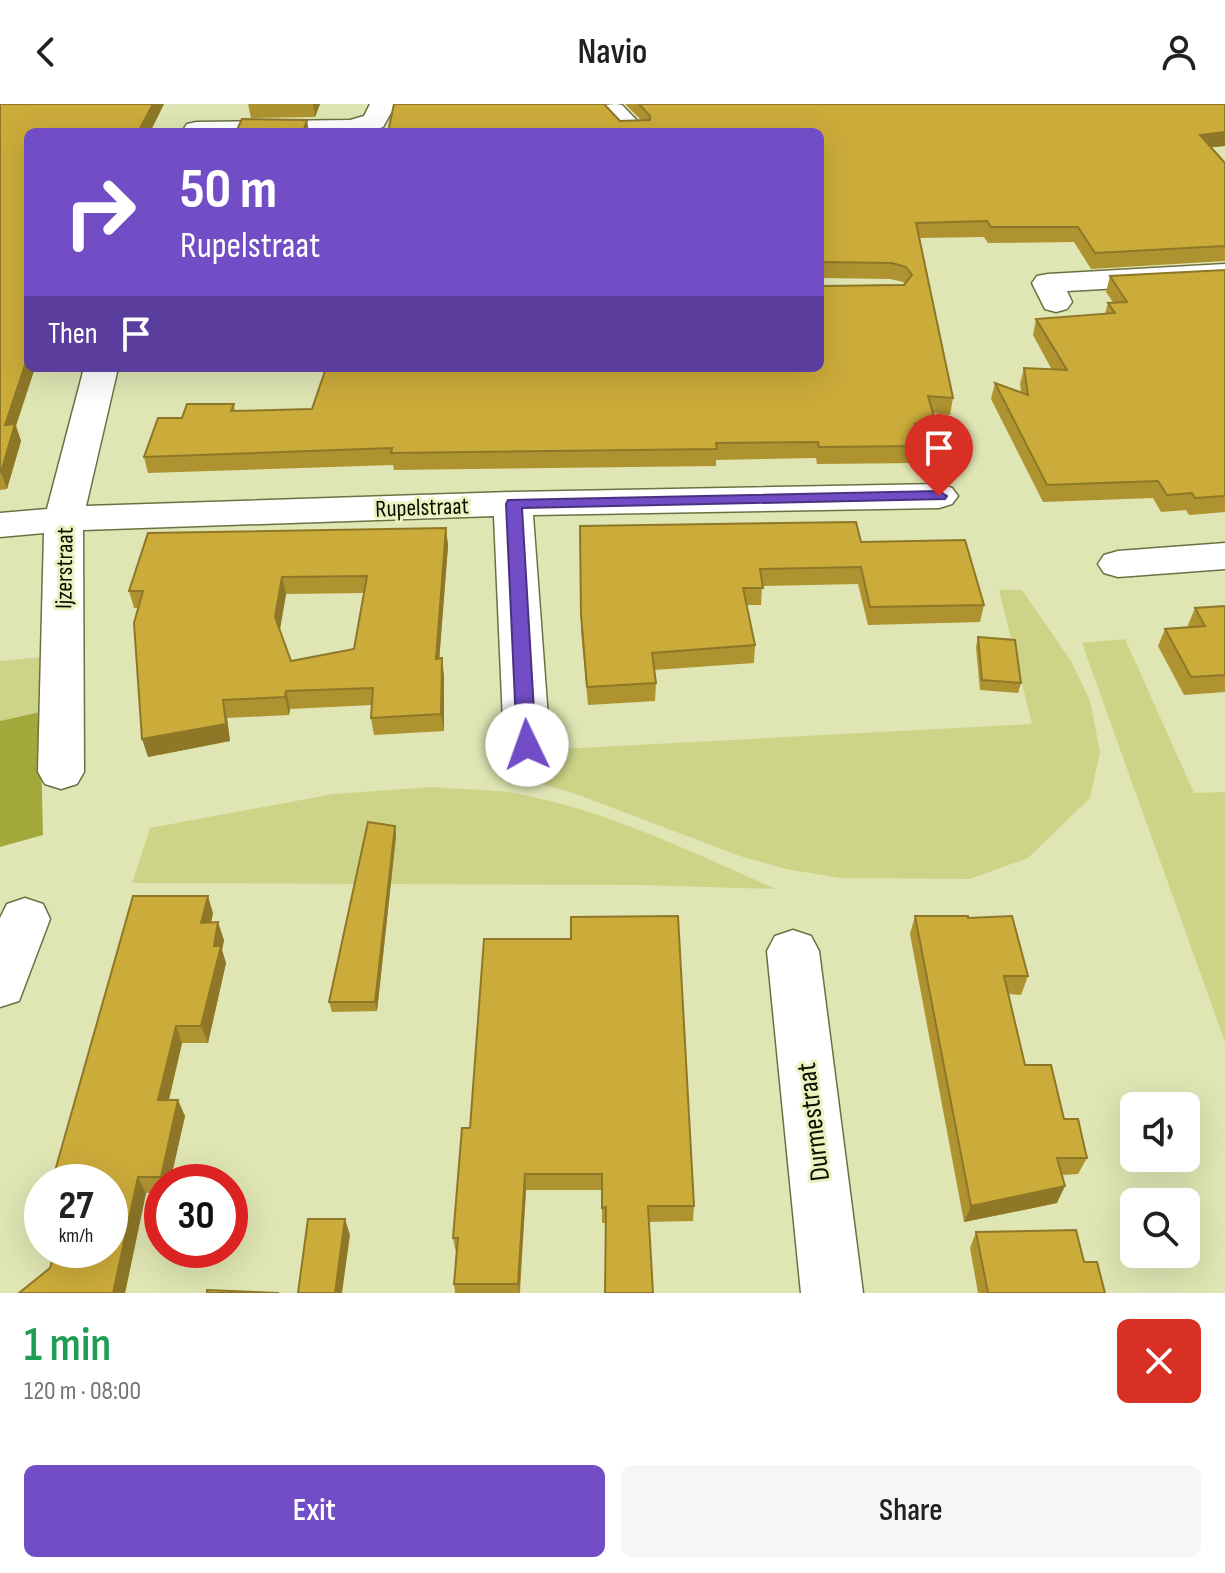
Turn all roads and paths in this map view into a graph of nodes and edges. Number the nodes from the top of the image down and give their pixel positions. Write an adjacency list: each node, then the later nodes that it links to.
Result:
1 (209, 104): 4 (street)
2 (383, 104): 5 (street)
3 (613, 111): 6 (street)
4 (197, 128)
5 (352, 128)
6 (631, 128)
7 (1225, 273): 8 (street)
8 (1056, 302)
9 (100, 372): 12 (street, Ijzerstraat)
10 (939, 496): 11 (street, Rupelstraat)
11 (513, 504): 12 (street, Rupelstraat); 16 (street)
12 (64, 519): 13 (street, Rupelstraat); 17 (street, Ijzerstraat)
13 (0, 525)
14 (1225, 556): 15 (street)
15 (1118, 564)
16 (527, 745)
17 (61, 772)
18 (25, 919): 20 (street)
19 (793, 951): 21 (street, Durmestraat)
20 (0, 985)
21 (832, 1293)

